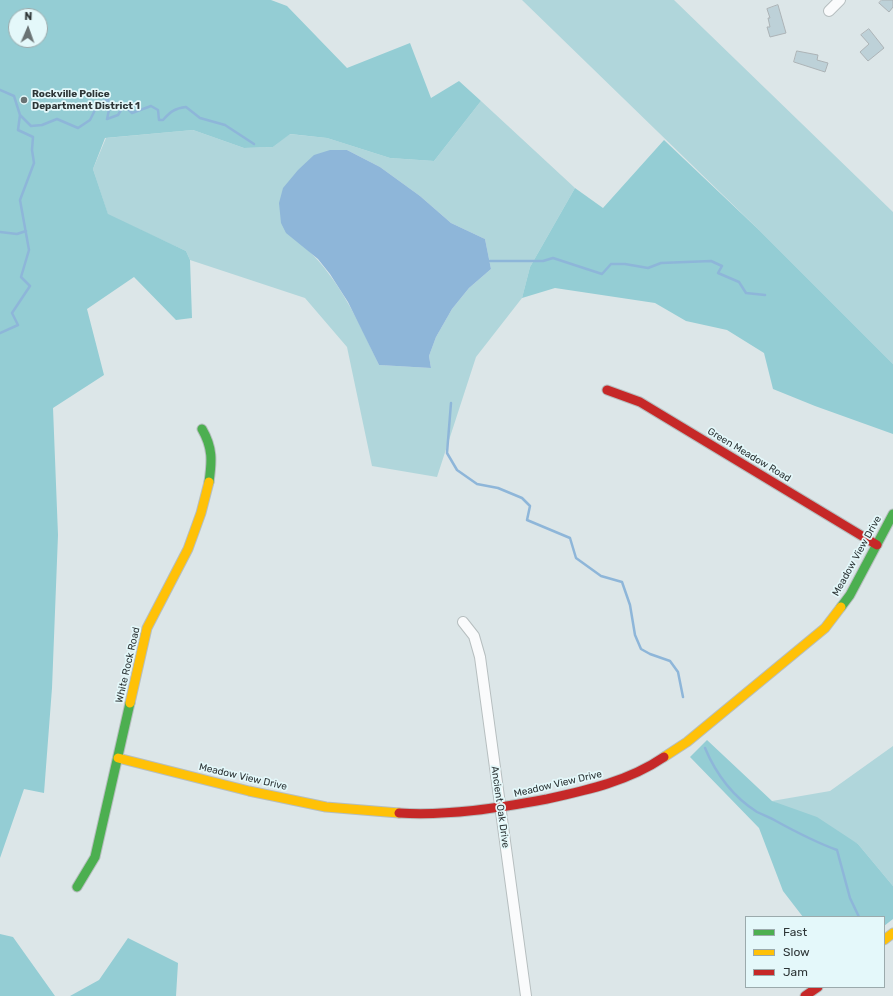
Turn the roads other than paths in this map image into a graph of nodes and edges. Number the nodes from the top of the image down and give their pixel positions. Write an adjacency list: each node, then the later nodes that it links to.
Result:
1 (840, 0): 2 (street)
2 (829, 11)
3 (607, 390): 6 (street, Green Meadow Road)
4 (202, 429): 8 (street, White Rock Road)
5 (893, 514): 6 (street, Meadow View Drive)
6 (877, 545): 9 (street, Meadow View Drive)
7 (463, 622): 9 (street, Ancient Oak Drive)
8 (118, 758): 9 (street, Meadow View Drive); 10 (street, White Rock Road)
9 (501, 808): 14 (street, Ancient Oak Drive)
10 (77, 888)
11 (893, 933): 12 (street)
12 (885, 939)
13 (817, 988): 15 (street)
14 (526, 996)
15 (806, 996)

